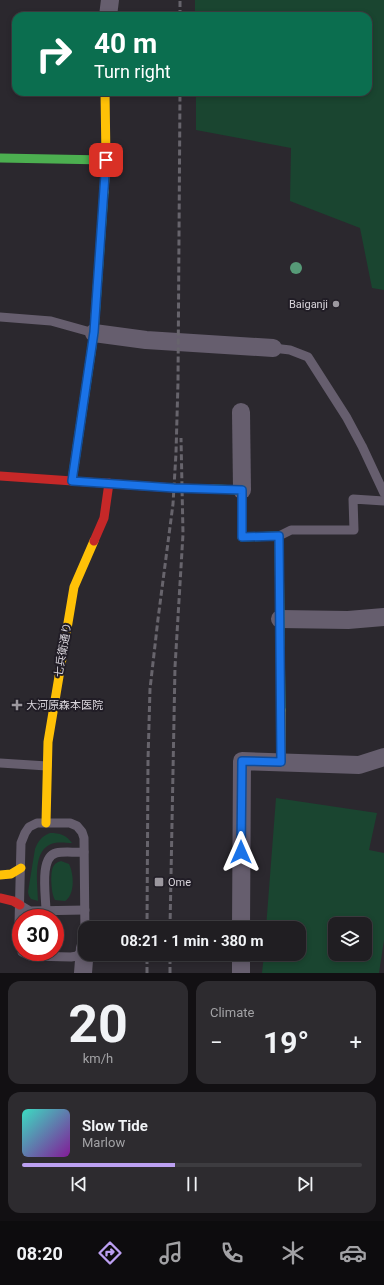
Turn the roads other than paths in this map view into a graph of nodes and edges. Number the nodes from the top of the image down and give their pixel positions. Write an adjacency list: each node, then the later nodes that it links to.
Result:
1 (110, 0): 2 (street)
2 (108, 12)
3 (105, 96): 5 (street)
4 (0, 158): 5 (street)
5 (106, 160): 7 (street)
6 (0, 317): 7 (lane)
7 (94, 332): 8 (street); 11 (street)
8 (274, 348): 14 (lane)
9 (241, 412): 13 (street)
10 (0, 476): 11 (street)
11 (72, 481): 12 (street)
12 (109, 483): 13 (street); 22 (street, 七兵衛通り)
13 (242, 490): 16 (street)
14 (384, 493)
15 (384, 501): 16 (lane)
16 (279, 536): 18 (street)
17 (384, 617): 18 (street)
18 (280, 619): 20 (street)
19 (384, 758): 20 (street)
20 (281, 762): 35 (street)
21 (0, 763): 22 (lane)
22 (47, 766): 23 (street, 七兵衛通り)
23 (46, 823): 24 (lane); 25 (lane)
24 (84, 852): 31 (lane); 32 (lane)
25 (21, 868): 26 (street); 28 (lane)
26 (0, 875)
27 (0, 898): 28 (street)
28 (20, 905): 29 (lane); 30 (lane)
29 (20, 909)
30 (27, 909)
31 (46, 909)
32 (84, 910): 33 (lane); 34 (lane)
33 (64, 911)
34 (84, 921)
35 (241, 921)
36 (78, 955): 37 (lane)
37 (64, 957)
38 (84, 961): 40 (street)
39 (241, 961): 41 (street)
40 (83, 973)
41 (241, 973)

